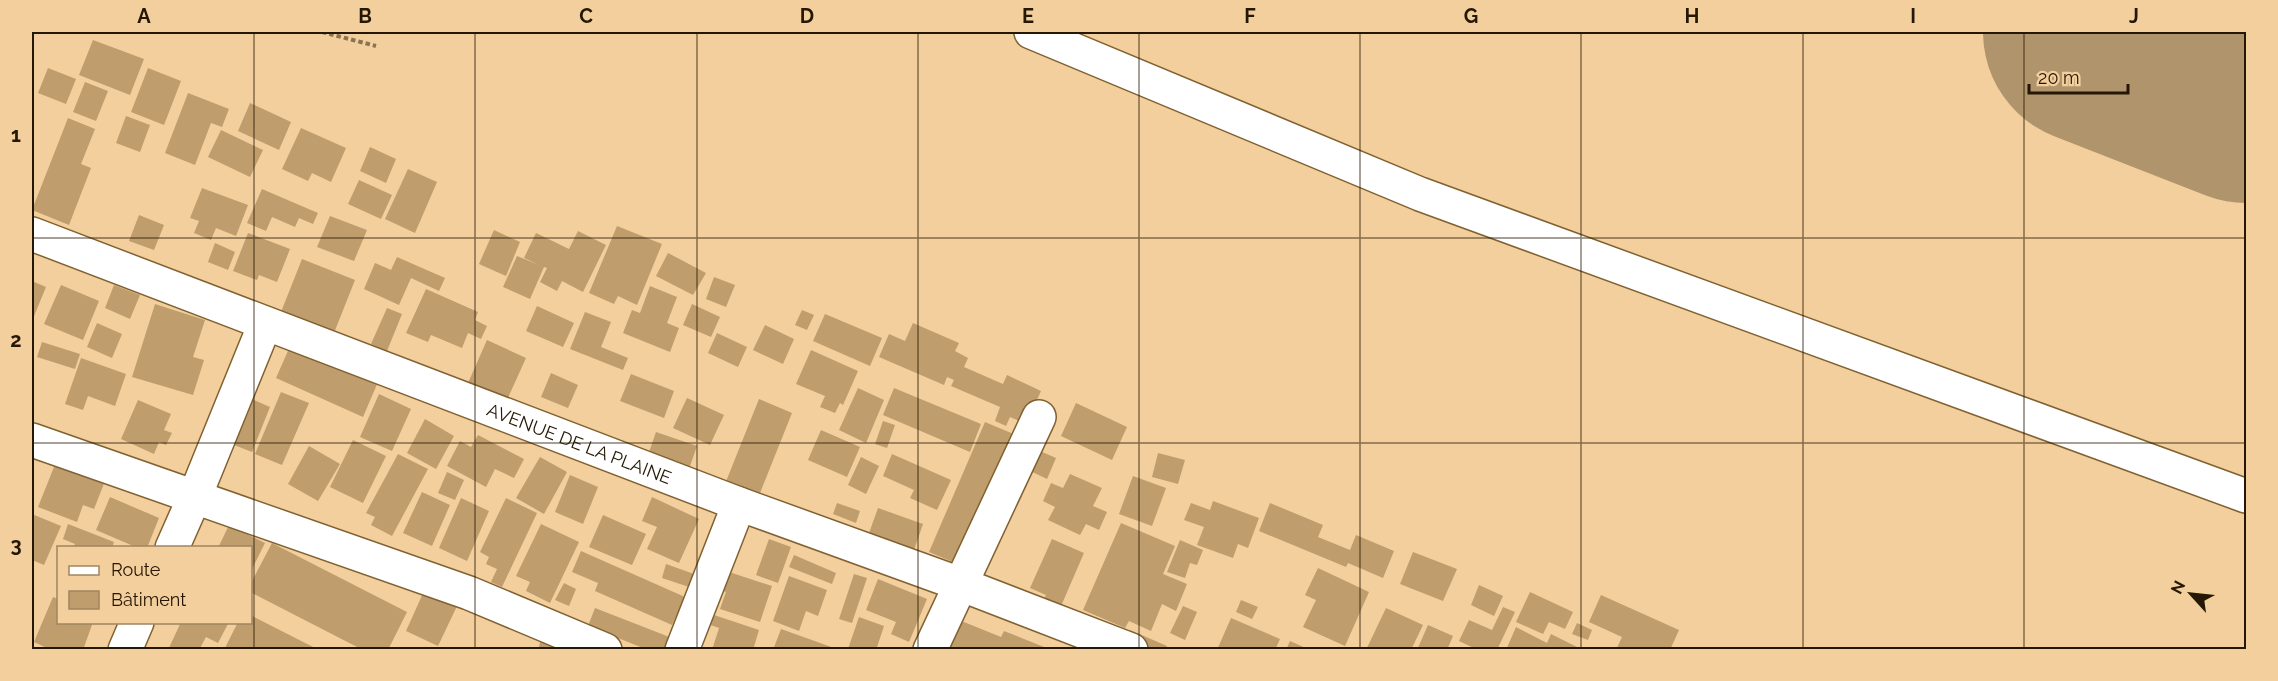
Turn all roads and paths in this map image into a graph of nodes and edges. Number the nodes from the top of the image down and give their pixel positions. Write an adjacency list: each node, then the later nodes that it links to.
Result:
1 (322, 32): 3 (path)
2 (1031, 32): 9 (street)
3 (376, 46)
4 (32, 234): 5 (street, AVENUE DE LA PLAINE)
5 (265, 324): 8 (street); 10 (street, AVENUE DE LA PLAINE)
6 (1039, 417): 12 (street)
7 (32, 440): 8 (street)
8 (195, 496): 11 (street); 15 (street)
9 (2247, 496)
10 (739, 504): 12 (street, AVENUE DE LA PLAINE); 16 (street)
11 (173, 546)
12 (960, 584): 17 (street); 18 (street, AVENUE DE LA PLAINE)
13 (136, 624): 14 (street)
14 (125, 650)
15 (605, 650)
16 (682, 650)
17 (930, 650)
18 (1131, 650)

